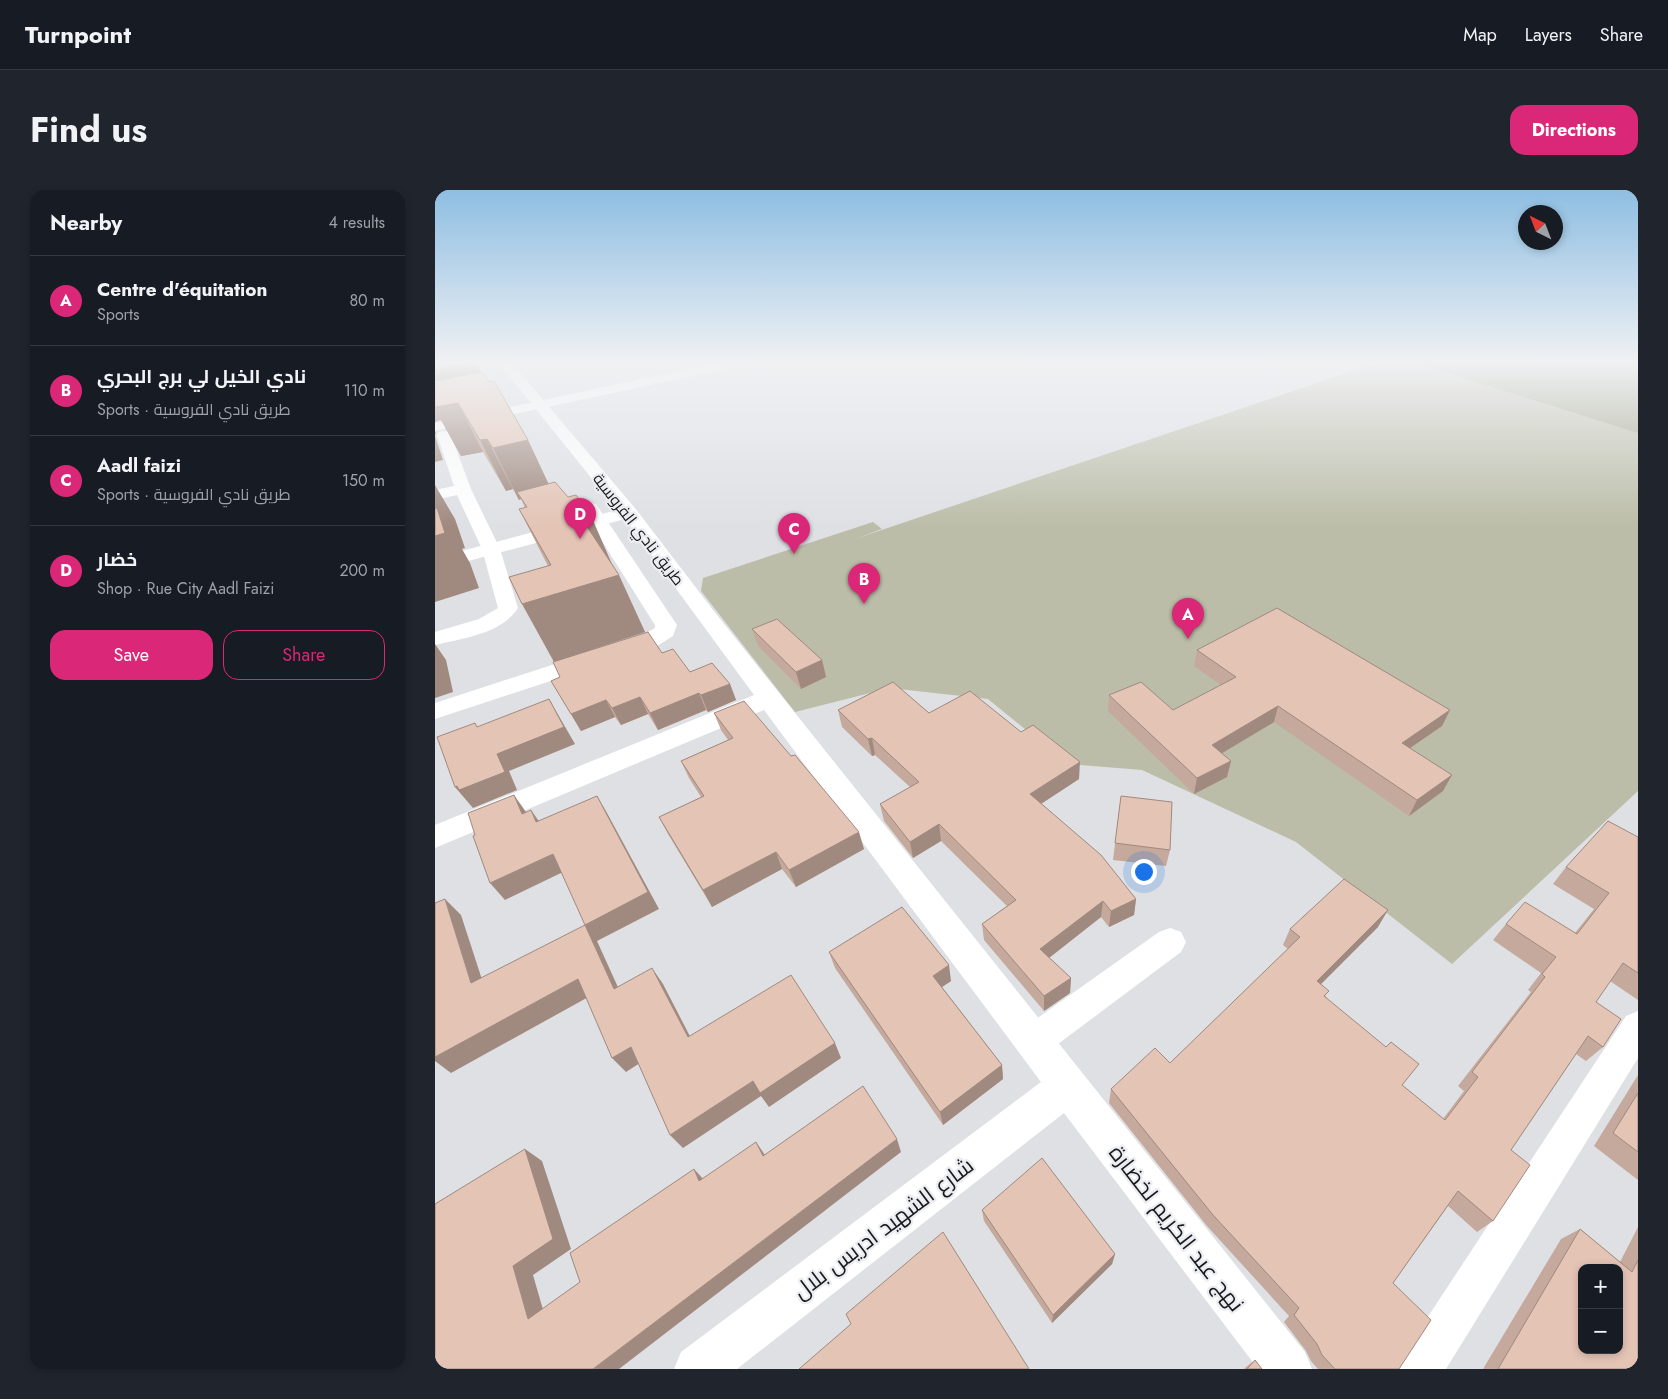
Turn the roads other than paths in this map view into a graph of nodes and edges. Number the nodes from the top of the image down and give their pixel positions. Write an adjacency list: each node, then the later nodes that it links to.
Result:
1 (511, 417): 3 (street)
2 (549, 417): 6 (main road, طريق نادي الفروسية)
3 (438, 433): 4 (street)
4 (463, 489): 5 (street); 8 (street)
5 (435, 495)
6 (624, 506): 7 (main road); 12 (main road, طريق نادي الفروسية)
7 (594, 514): 8 (main road); 13 (street)
8 (488, 542): 9 (main road); 10 (main road); 11 (street)
9 (435, 548)
10 (435, 564)
11 (435, 639)
12 (770, 698): 14 (main road); 17 (main road, طريق نادي الفروسية)
13 (435, 711)
14 (435, 837)
15 (1171, 942): 17 (street)
16 (1638, 1026): 21 (street)
17 (1034, 1041): 18 (main road, نهج عبد الكريم لخضارة)
18 (1067, 1086): 19 (main road, شارع الشهيد ادريس بلال); 20 (main road, نهج عبد الكريم لخضارة)
19 (698, 1369)
20 (1288, 1369)
21 (1420, 1369)

